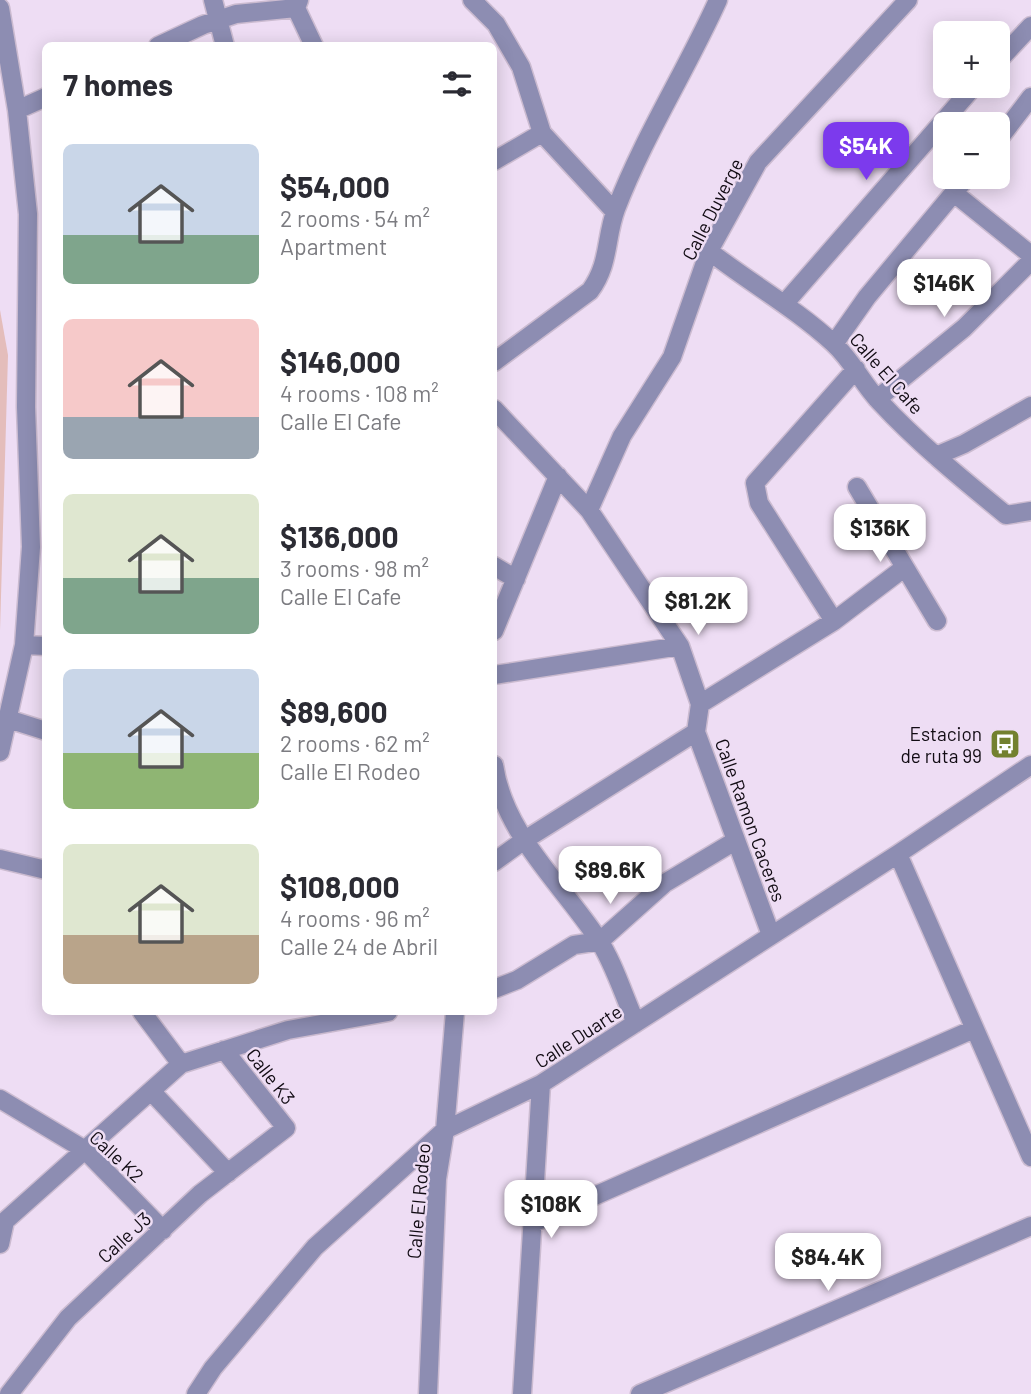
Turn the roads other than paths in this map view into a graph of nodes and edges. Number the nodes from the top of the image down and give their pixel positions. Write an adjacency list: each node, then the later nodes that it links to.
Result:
1 (213, 0): 7 (street)
2 (472, 0): 18 (street)
3 (718, 0): 22 (street)
4 (908, 0): 24 (street, Calle Duverge)
5 (297, 4): 7 (street); 11 (street)
6 (0, 8): 16 (street)
7 (217, 21): 9 (street); 10 (street)
8 (1031, 26): 12 (street)
9 (167, 42)
10 (224, 42)
11 (312, 42)
12 (1010, 48)
13 (1031, 97): 17 (street)
14 (964, 98): 27 (street)
15 (42, 99): 16 (street)
16 (17, 110): 23 (street)
17 (1010, 124)
18 (542, 133): 19 (street); 22 (street)
19 (497, 158)
20 (957, 189): 21 (street)
21 (954, 193): 25 (street); 28 (street)
22 (615, 212): 29 (street)
23 (37, 213): 45 (street)
24 (709, 251): 27 (street, Calle El Cafe); 37 (street, Calle Duverge)
25 (1031, 255)
26 (1031, 261): 31 (street)
27 (785, 303): 28 (street, Calle El Cafe)
28 (834, 344): 30 (street, Calle El Cafe)
29 (497, 360)
30 (856, 369): 31 (street, Calle El Cafe); 42 (street)
31 (877, 399): 34 (street, Calle El Cafe)
32 (1031, 405): 34 (street)
33 (497, 412): 35 (street, Calle Ramon Caceres)
34 (936, 456): 38 (street, Calle El Cafe)
35 (558, 476): 37 (street, Calle Ramon Caceres); 41 (street)
36 (857, 487): 40 (street)
37 (589, 510): 47 (street, Calle Ramon Caceres)
38 (1031, 511)
39 (497, 568): 41 (street)
40 (904, 568): 42 (street); 43 (street)
41 (516, 579): 44 (street)
42 (834, 621): 49 (street)
43 (937, 621)
44 (497, 624)
45 (24, 645): 46 (street); 50 (street)
46 (42, 646)
47 (680, 646): 48 (street); 49 (street, Calle Ramon Caceres)
48 (497, 675)
49 (700, 704): 52 (street, Calle Ramon Caceres)
50 (9, 719): 51 (street); 53 (street)
51 (42, 730)
52 (696, 732): 57 (street); 58 (street, Calle Ramon Caceres)
53 (0, 752)
54 (1027, 767): 56 (street); 59 (street, Calle Duarte)
55 (497, 782): 57 (street)
56 (1031, 787)
57 (523, 841): 61 (street); 64 (street)
58 (736, 841): 63 (street, Calle Ramon Caceres); 64 (street)
59 (898, 854): 63 (street, Calle Duarte); 71 (street)
60 (0, 859): 62 (street)
61 (497, 860)
62 (42, 869)
63 (771, 935): 70 (street, Calle Duarte)
64 (600, 941): 65 (street); 70 (street)
65 (497, 988)
66 (144, 1015): 73 (street)
67 (353, 1015): 69 (street)
68 (455, 1015): 78 (street, Calle El Rodeo)
69 (329, 1017): 72 (street)
70 (636, 1023): 74 (street, Calle Duarte)
71 (974, 1029): 80 (street); 82 (street)
72 (224, 1050): 73 (street); 77 (street, Calle K3)
73 (181, 1064): 75 (street)
74 (541, 1084): 78 (street, Calle Duarte); 82 (street)
75 (151, 1091): 79 (street); 81 (street)
76 (0, 1099): 79 (street, Calle K2)
77 (286, 1128): 81 (street, Calle J3)
78 (445, 1130): 87 (street, Calle Duarte); 88 (street, Calle El Rodeo)
79 (85, 1150): 84 (street, Calle K2); 85 (street)
80 (1031, 1157)
81 (228, 1173): 84 (street, Calle J3)
82 (533, 1223): 89 (street)
83 (1031, 1227): 90 (street)
84 (163, 1230): 86 (street, Calle J3)
85 (0, 1244)
86 (9, 1394)
87 (196, 1394)
88 (428, 1394)
89 (522, 1394)
90 (640, 1394)

